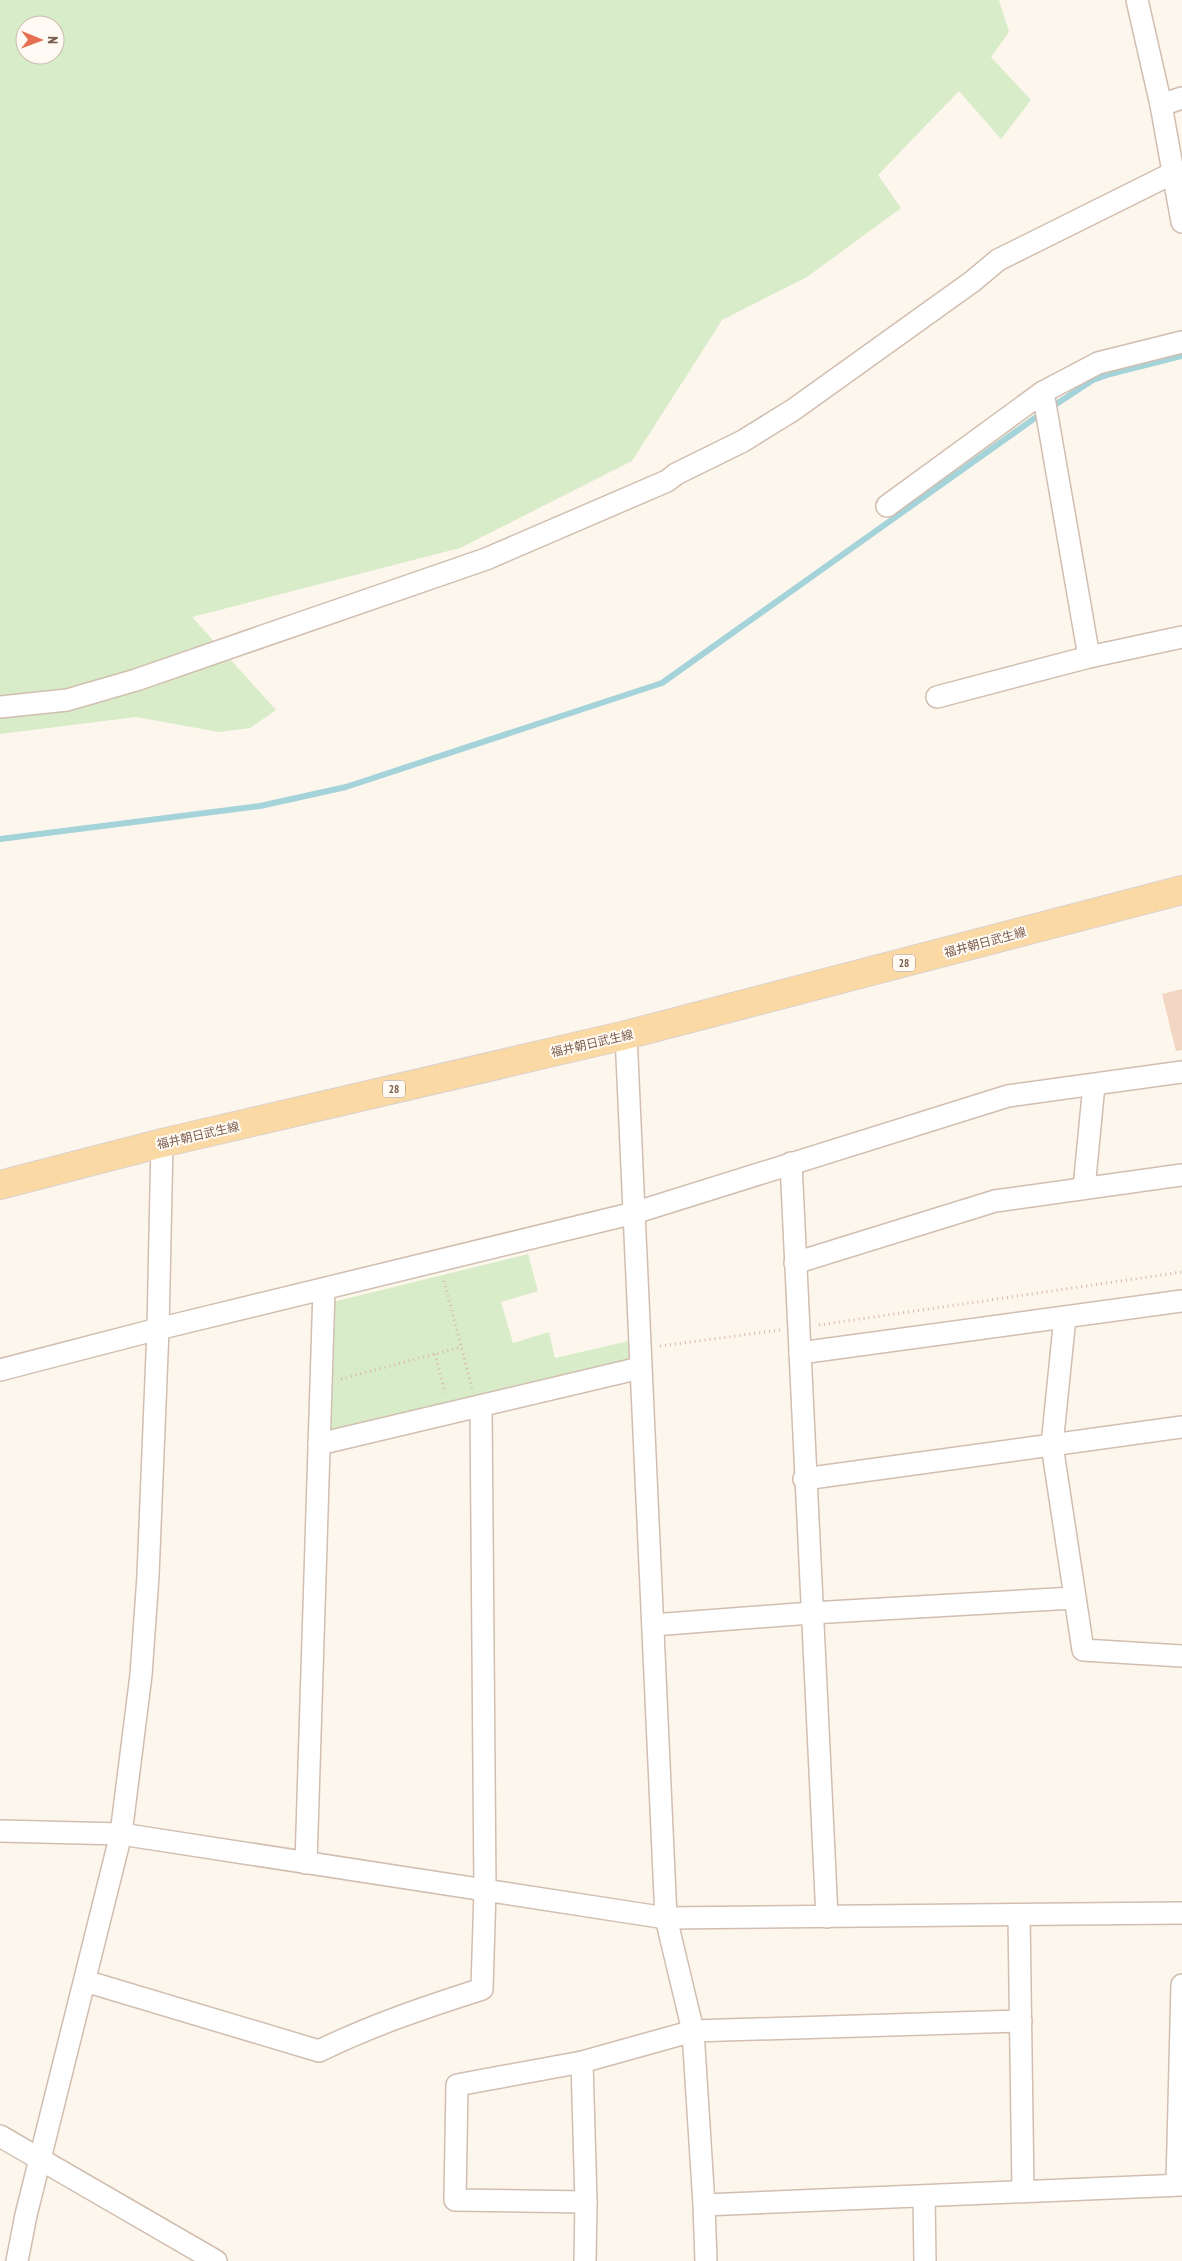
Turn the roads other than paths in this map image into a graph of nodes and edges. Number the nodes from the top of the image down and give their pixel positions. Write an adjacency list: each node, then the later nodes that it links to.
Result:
1 (1137, 0): 3 (street)
2 (1182, 98): 3 (street)
3 (1161, 105): 4 (street)
4 (1173, 173): 5 (street); 12 (street)
5 (1182, 222)
6 (1182, 342): 7 (street)
7 (1044, 392): 8 (street); 10 (street)
8 (887, 506)
9 (1182, 637): 10 (street)
10 (1089, 657): 11 (street)
11 (937, 696)
12 (0, 708)
13 (1182, 890): 14 (main road, 福井朝日武生線 / 28)
14 (626, 1035): 17 (main road, 福井朝日武生線 / 28); 22 (street)
15 (1182, 1072): 16 (street)
16 (1094, 1085): 18 (street); 21 (street)
17 (162, 1143): 20 (main road, 福井朝日武生線 / 28); 27 (street)
18 (791, 1163): 22 (street); 23 (street)
19 (1182, 1175): 21 (street)
20 (0, 1184)
21 (1084, 1188): 23 (street)
22 (634, 1213): 24 (street); 29 (street)
23 (795, 1263): 28 (street)
24 (324, 1289): 27 (street); 33 (street)
25 (1182, 1301): 26 (street)
26 (1065, 1317): 28 (street); 34 (street)
27 (158, 1329): 30 (street); 41 (street)
28 (800, 1353): 35 (street)
29 (640, 1358): 31 (street); 38 (street)
30 (0, 1370)
31 (477, 1398): 33 (street); 43 (street)
32 (1182, 1427): 34 (street)
33 (319, 1444): 42 (street)
34 (1052, 1445): 35 (street); 36 (street)
35 (804, 1478): 37 (street)
36 (1074, 1598): 37 (street); 39 (street)
37 (811, 1613): 38 (street); 46 (street)
38 (654, 1625): 47 (street)
39 (1182, 1656)
40 (0, 1831): 41 (street)
41 (121, 1834): 42 (street); 48 (street)
42 (306, 1863): 43 (street)
43 (485, 1890): 47 (street); 48 (street)
44 (1182, 1913): 45 (street)
45 (1019, 1915): 46 (street); 50 (street)
46 (827, 1916): 47 (street)
47 (666, 1918): 51 (street)
48 (85, 1981): 54 (street)
49 (1182, 1985): 55 (street)
50 (1021, 2021): 51 (street); 56 (street)
51 (693, 2031): 52 (street); 59 (street)
52 (582, 2062): 58 (street); 58 (street)
53 (0, 2136): 54 (street)
54 (40, 2159): 60 (street); 61 (street)
55 (1180, 2185): 56 (street)
56 (1023, 2191): 57 (street)
57 (924, 2196): 59 (street); 64 (street)
58 (586, 2202): 62 (street)
59 (704, 2205): 63 (street)
60 (17, 2261)
61 (216, 2261)
62 (585, 2261)
63 (706, 2261)
64 (925, 2261)

